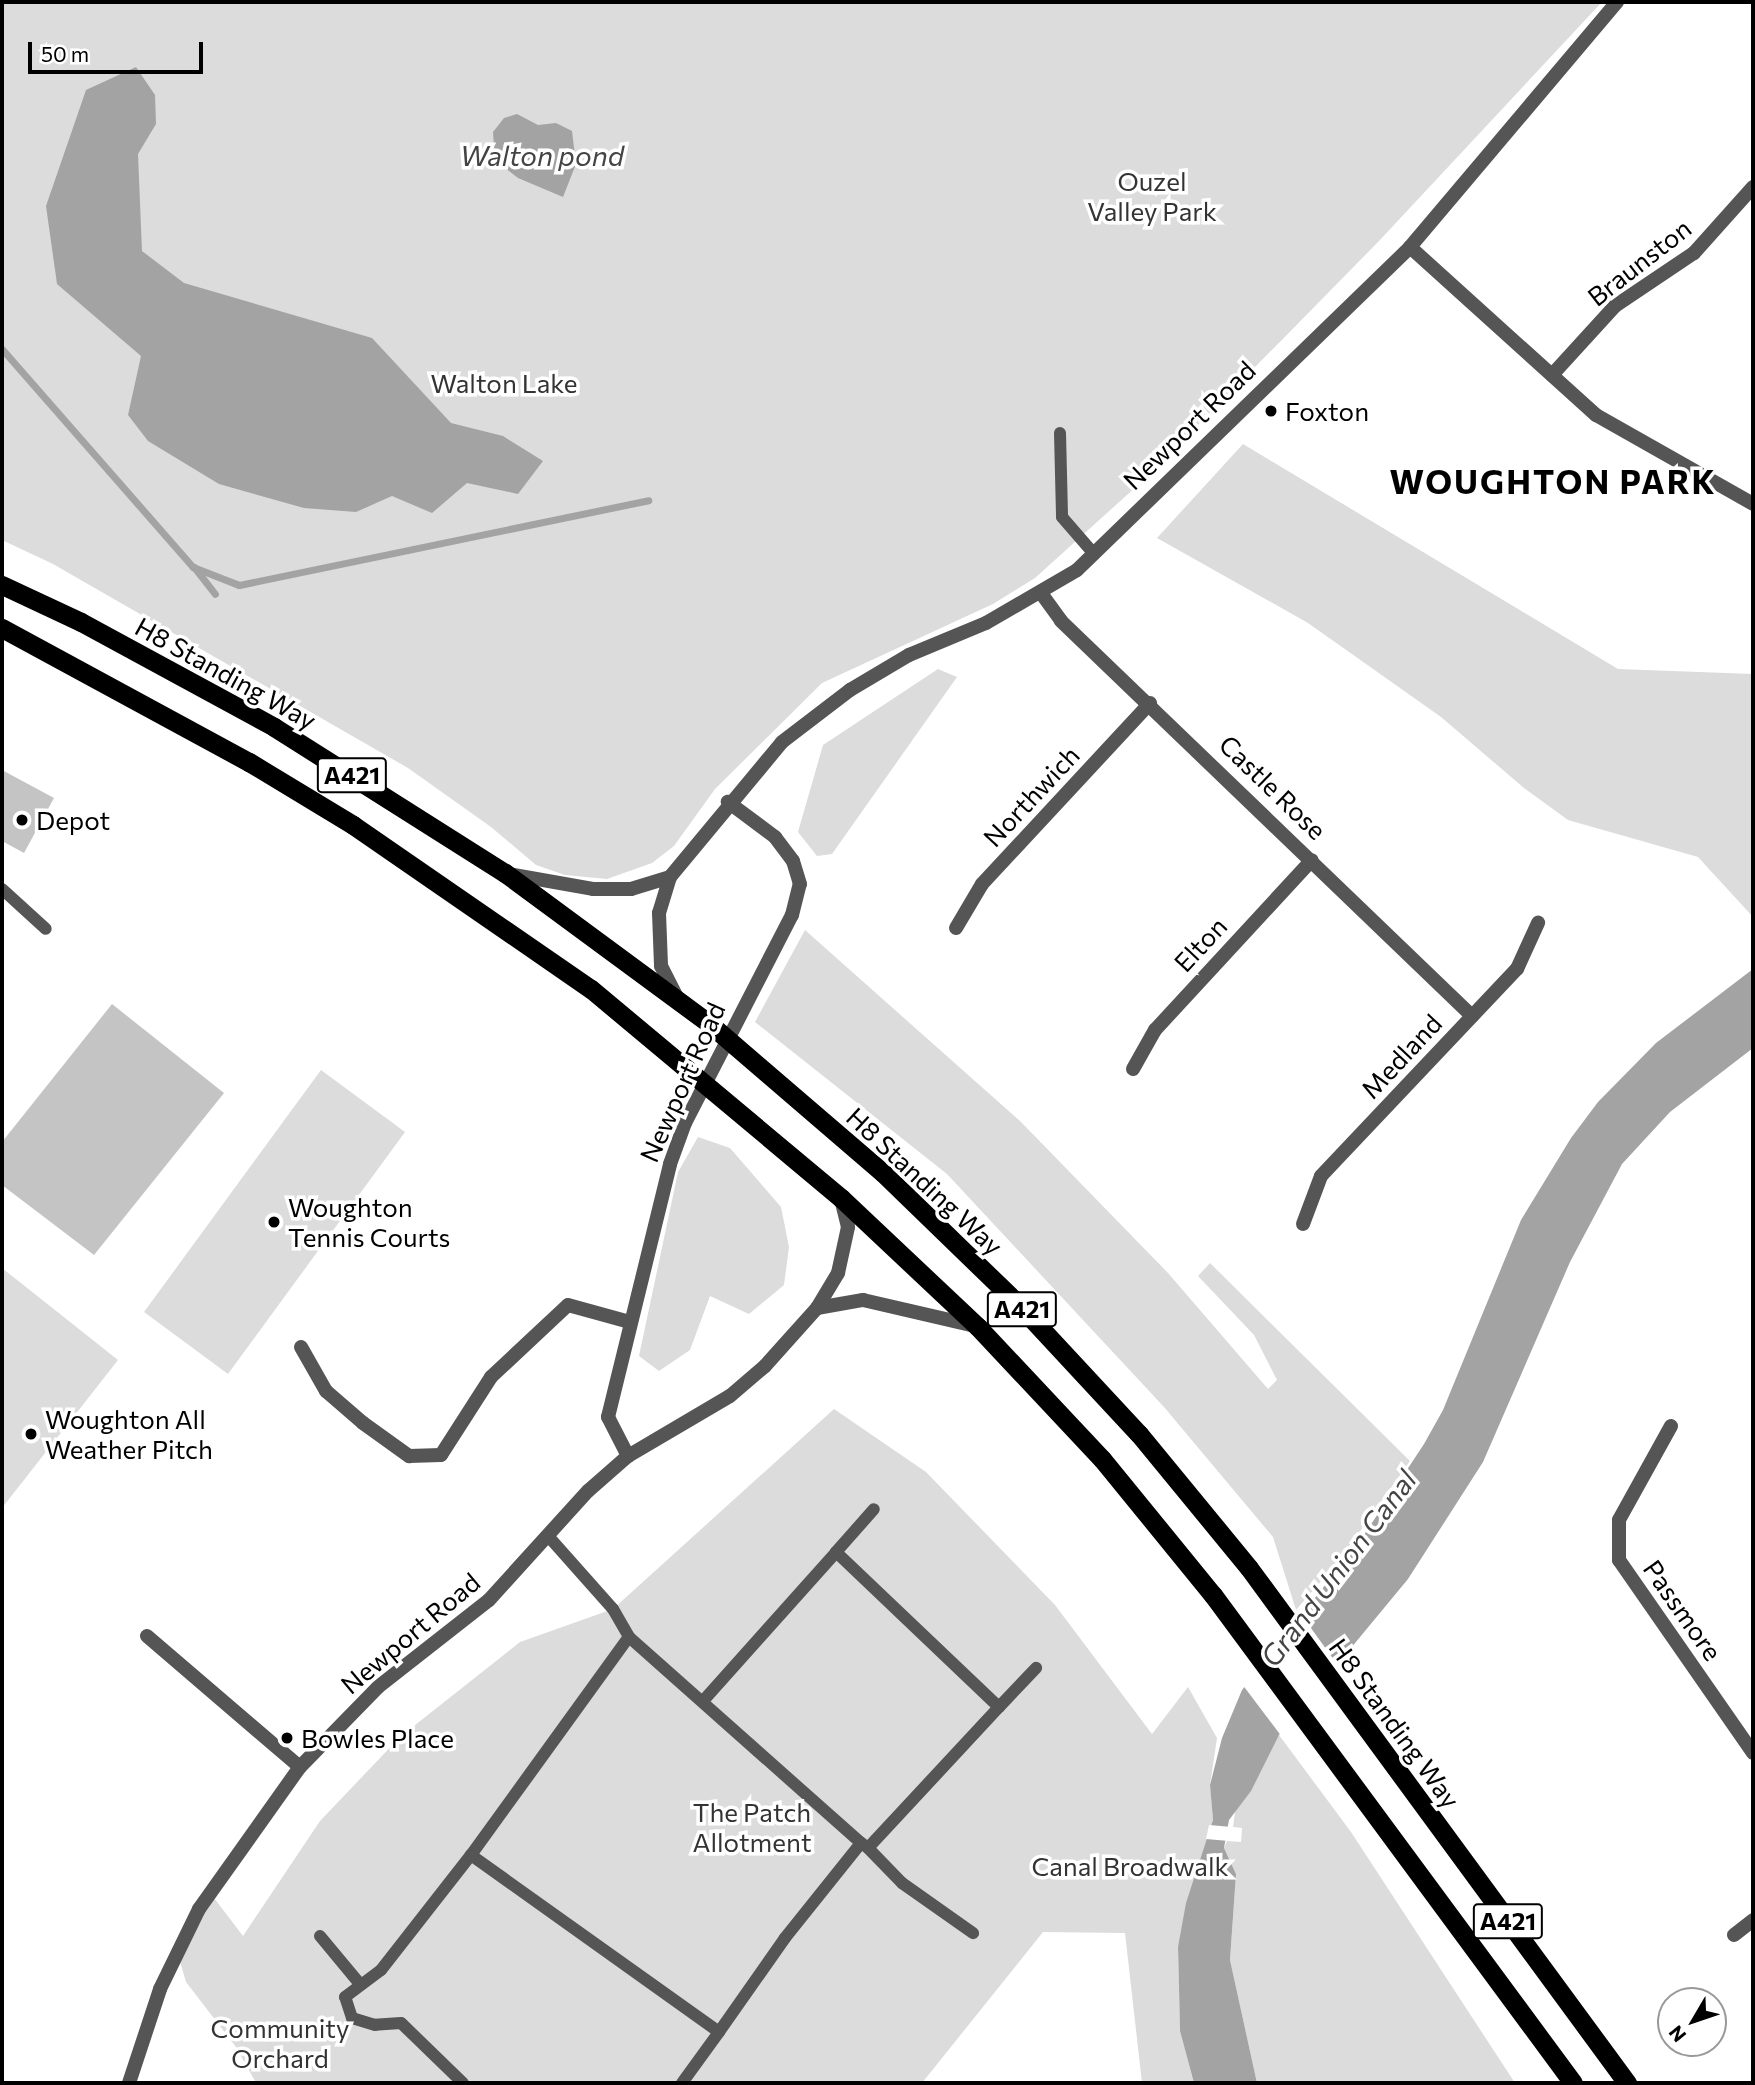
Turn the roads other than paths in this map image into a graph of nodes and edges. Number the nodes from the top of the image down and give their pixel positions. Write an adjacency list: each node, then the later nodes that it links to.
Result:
1 (1617, 2): 3 (street, Newport Road)
2 (1753, 187): 4 (street, Braunston)
3 (1410, 247): 4 (street); 7 (street, Newport Road)
4 (1552, 375): 6 (street)
5 (1060, 432): 7 (lane)
6 (1753, 504)
7 (1094, 554): 9 (street, Newport Road)
8 (2, 585): 14 (highway, H8 Standing Way / A421)
9 (1041, 593): 11 (street, Castle Rose); 12 (street, Newport Road)
10 (2, 628): 23 (highway, A421)
11 (1150, 703): 13 (street, Castle Rose); 18 (street, Northwich)
12 (728, 802): 15 (street, Newport Road); 26 (street, Newport Road)
13 (1312, 860): 21 (street, Castle Rose); 22 (street, Elton)
14 (505, 873): 15 (street); 20 (highway, H8 Standing Way / A421)
15 (670, 877): 20 (street)
16 (2, 889): 19 (lane)
17 (1538, 923): 21 (street, Medland)
18 (956, 928)
19 (46, 929)
20 (679, 1001): 54 (highway, H8 Standing Way / A421)
21 (1472, 1016): 24 (street, Medland)
22 (1133, 1069)
23 (841, 1198): 25 (street, Newport Road); 27 (highway, A421)
24 (1303, 1224)
25 (817, 1308): 27 (street); 30 (street, Newport Road)
26 (630, 1322): 28 (street); 30 (street, Newport Road)
27 (978, 1327): 53 (highway, A421)
28 (301, 1347)
29 (1671, 1426): 39 (street, Passmore)
30 (628, 1455): 32 (street, Newport Road)
31 (874, 1509): 33 (lane)
32 (549, 1537): 35 (lane); 41 (street, Newport Road)
33 (836, 1552): 37 (lane); 38 (lane)
34 (147, 1636): 41 (street)
35 (629, 1637): 37 (lane); 43 (lane)
36 (1036, 1668): 38 (lane)
37 (703, 1700): 42 (lane)
38 (999, 1707): 42 (lane)
39 (1749, 1735): 40 (street, Passmore)
40 (1753, 1752)
41 (300, 1767): 50 (street, Newport Road)
42 (864, 1846): 45 (lane); 49 (lane)
43 (471, 1855): 48 (lane); 49 (lane)
44 (1753, 1920): 46 (street)
45 (973, 1933)
46 (1734, 1935)
47 (320, 1936): 48 (lane)
48 (359, 1983): 51 (lane)
49 (719, 2032): 52 (lane)
50 (129, 2083)
51 (463, 2083)
52 (682, 2083)
53 (1573, 2083)
54 (1627, 2083)

